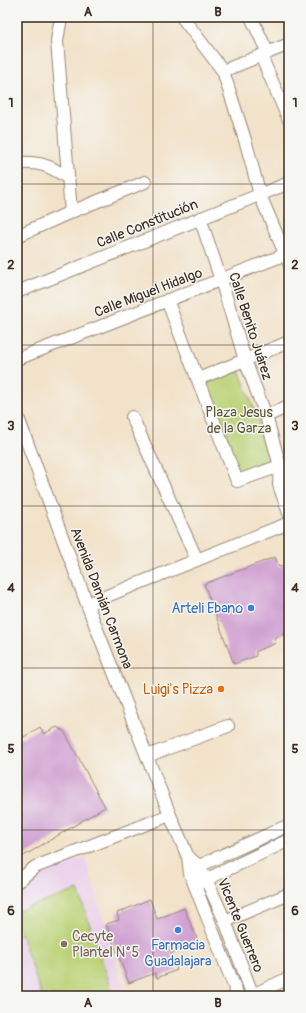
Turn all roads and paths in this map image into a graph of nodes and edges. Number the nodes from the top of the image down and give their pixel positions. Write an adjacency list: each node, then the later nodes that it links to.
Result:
1 (61, 17): 9 (street)
2 (182, 17): 6 (street)
3 (251, 17): 5 (street)
4 (289, 44): 5 (street)
5 (265, 54): 6 (street); 7 (street)
6 (223, 71): 12 (street)
7 (288, 116)
8 (17, 163): 9 (street)
9 (68, 178): 13 (street)
10 (145, 182): 13 (street)
11 (289, 183): 12 (street, Calle Constitución)
12 (260, 194): 14 (street, Calle Constitución); 16 (street)
13 (70, 212): 15 (street)
14 (200, 218): 17 (street, Calle Benito Juárez); 18 (street, Calle Constitución)
15 (17, 236)
16 (288, 257): 17 (street, Calle Miguel Hidalgo)
17 (221, 280): 19 (street, Calle Miguel Hidalgo); 22 (street, Calle Benito Juárez)
18 (17, 292)
19 (167, 300): 21 (street, Calle Miguel Hidalgo); 23 (street)
20 (289, 342): 22 (street)
21 (17, 359)
22 (245, 360): 23 (street); 26 (street, Calle Benito Juárez)
23 (198, 379): 28 (street)
24 (289, 406): 26 (street)
25 (17, 415): 33 (street, Avenida Damián Carmona)
26 (266, 416): 28 (street, Calle Benito Juárez)
27 (132, 417): 32 (street)
28 (280, 466): 29 (street, Calle Benito Juárez); 30 (street, Calle Benito Juárez)
29 (289, 477)
30 (289, 513)
31 (289, 523): 32 (street)
32 (197, 560): 33 (street)
33 (87, 604): 35 (street, Avenida Damián Carmona)
34 (228, 726): 35 (street)
35 (147, 756): 36 (street, Avenida Damián Carmona)
36 (170, 815): 39 (street, Avenida Damián Carmona); 41 (street)
37 (289, 825): 39 (street)
38 (289, 840): 40 (street)
39 (194, 870): 40 (street, Vicente Guerrero); 42 (street, Vicente Guerrero)
40 (206, 879): 42 (street); 44 (street, Vicente Guerrero)
41 (17, 882)
42 (195, 886): 46 (street, Vicente Guerrero)
43 (289, 894): 44 (street)
44 (225, 921): 47 (street, Vicente Guerrero)
45 (289, 978): 47 (street)
46 (238, 996)
47 (253, 996)

